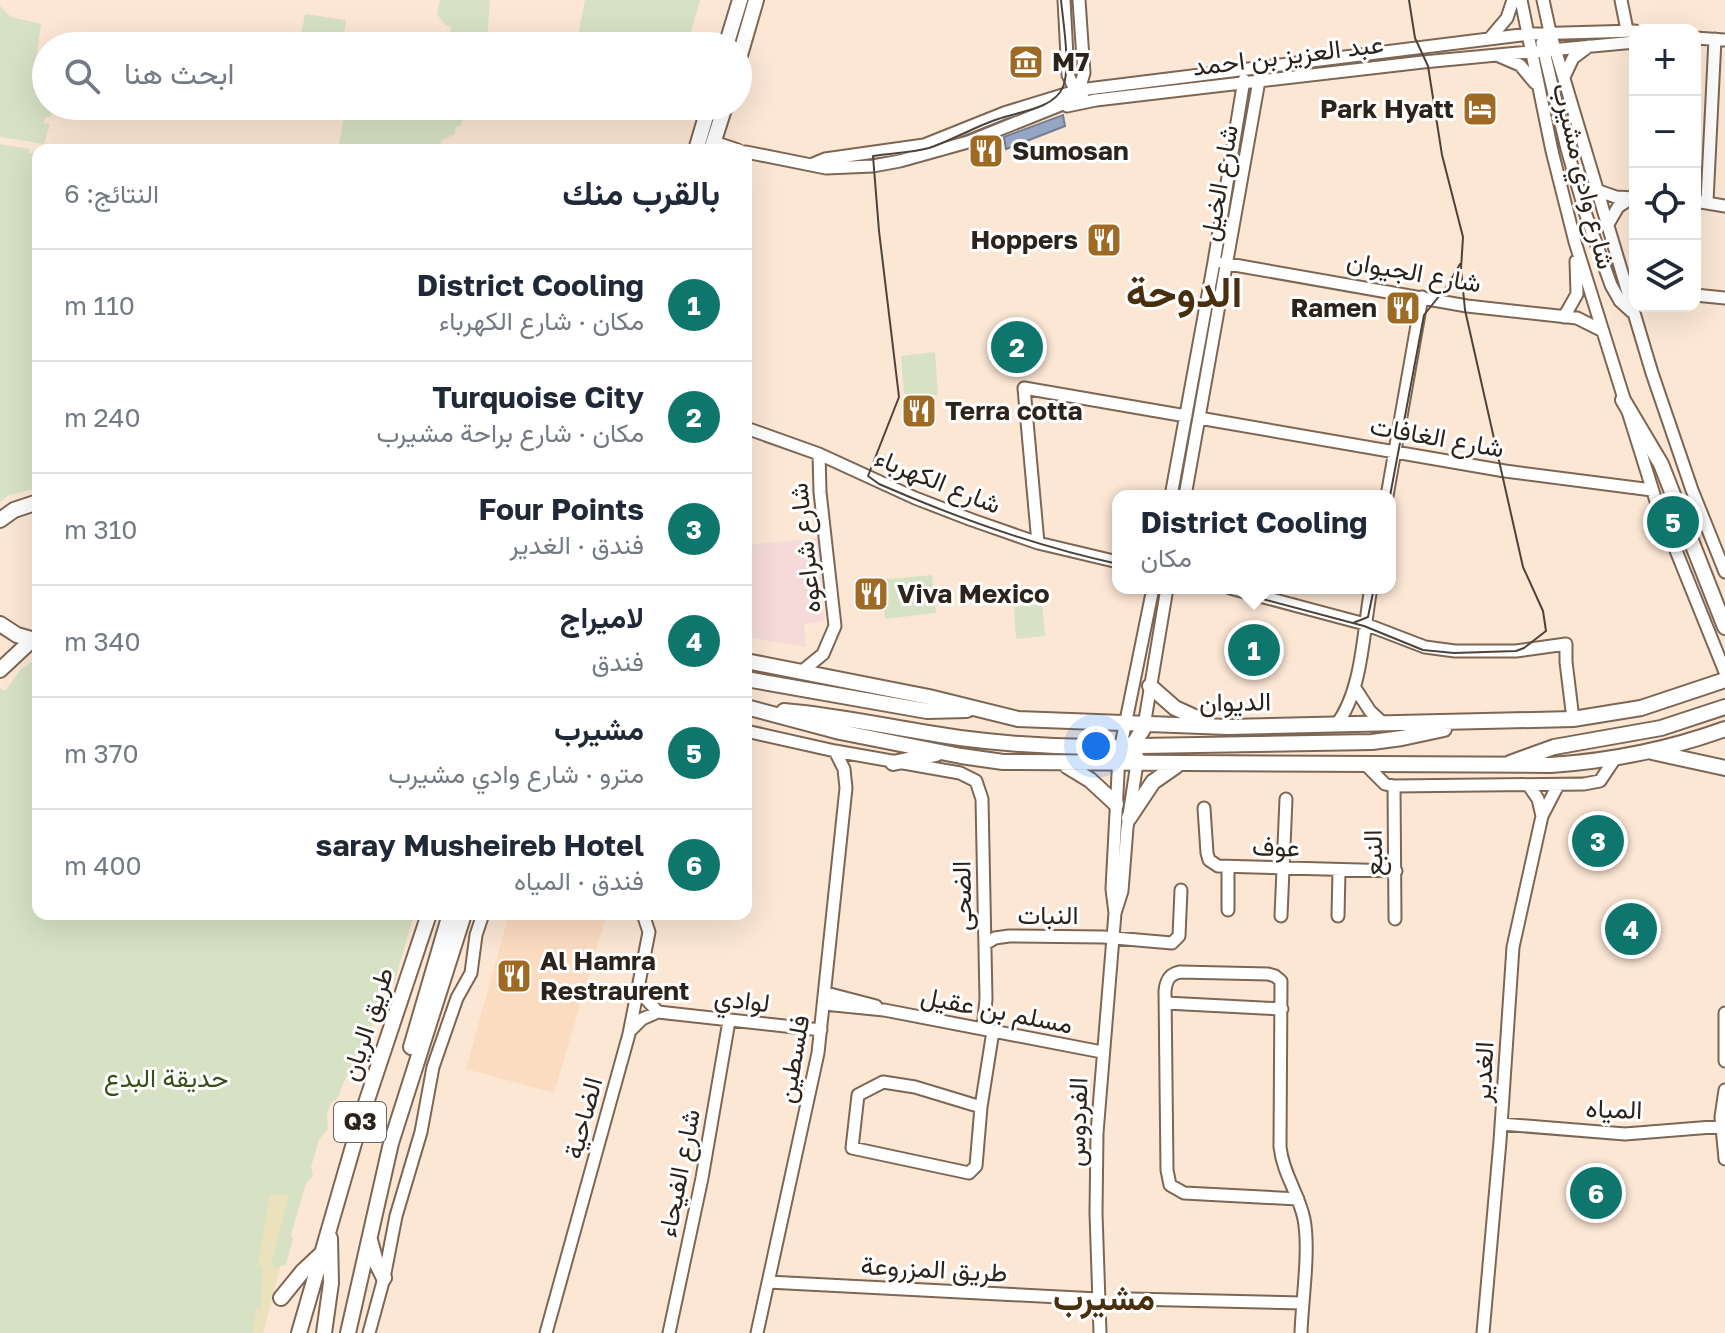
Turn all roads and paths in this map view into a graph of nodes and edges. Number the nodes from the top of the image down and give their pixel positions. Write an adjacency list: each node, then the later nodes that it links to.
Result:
1 (740, 0): 11 (main road)
2 (756, 0): 12 (main road)
3 (1064, 0): 30 (street)
4 (1079, 0): 23 (street)
5 (1513, 0): 15 (street)
6 (1521, 0): 14 (street)
7 (1543, 0): 13 (street)
8 (1621, 0): 9 (street)
9 (1629, 24)
10 (1629, 30): 13 (street, عبد العزيز بن احمد)
11 (730, 32)
12 (747, 32)
13 (1550, 32): 14 (street, عبد العزيز بن احمد); 20 (street)
14 (1529, 34): 15 (street, عبد العزيز بن احمد); 20 (street)
15 (1490, 39): 24 (street, عبد العزيز بن احمد)
16 (1720, 39): 22 (street)
17 (1701, 41): 22 (street)
18 (1629, 42): 19 (street, عبد العزيز بن احمد)
19 (1599, 44): 20 (street, عبد العزيز بن احمد); 26 (street)
20 (1544, 49): 21 (street, عبد العزيز بن احمد); 26 (street, شارع وادي مشيرب); 31 (street, شارع وادي مشيرب); 53 (street)
21 (1494, 55): 27 (street, عبد العزيز بن احمد); 31 (street)
22 (1713, 55): 43 (street)
23 (1083, 65): 29 (street); 30 (street)
24 (1262, 66): 25 (street, عبد العزيز بن احمد); 27 (street, شارع الخيل)
25 (1246, 68): 28 (street, شارع الخيل); 29 (street, عبد العزيز بن احمد)
26 (1565, 76): 40 (street, شارع وادي مشيرب)
27 (1259, 82): 28 (street, عبد العزيز بن احمد); 48 (street, شارع الخيل)
28 (1243, 84): 32 (street, عبد العزيز بن احمد); 47 (street, شارع الخيل)
29 (1115, 86): 30 (street, عبد العزيز بن احمد)
30 (1079, 90): 32 (street); 33 (street, عبد العزيز بن احمد); 39 (street, عبد العزيز بن احمد)
31 (1541, 97): 46 (street, شارع وادي مشيرب)
32 (1096, 100): 33 (street, عبد العزيز بن احمد)
33 (1051, 109): 39 (street, عبد العزيز بن احمد)
34 (705, 120): 36 (main road)
35 (721, 120): 37 (main road)
36 (698, 144)
37 (714, 144)
38 (752, 153): 39 (street, عبد العزيز بن احمد)
39 (813, 164)
40 (1596, 190): 41 (street); 45 (street, شارع وادي مشيرب)
41 (1629, 197)
42 (1629, 201): 45 (street)
43 (1701, 201): 44 (street)
44 (1725, 206)
45 (1607, 226): 49 (street, شارع وادي مشيرب)
46 (1575, 242): 55 (street); 56 (street, شارع وادي مشيرب)
47 (1214, 262): 48 (street, شارع الجيوان); 58 (street, شارع الخيل)
48 (1228, 264): 51 (street, شارع الجيوان); 59 (street, شارع الخيل)
49 (1629, 286)
50 (1701, 296): 52 (street)
51 (1422, 297): 55 (street, شارع الجيوان); 63 (street)
52 (1725, 298)
53 (1629, 306)
54 (1639, 312): 73 (street, شارع وادي مشيرب)
55 (1564, 317): 56 (street, شارع الجيوان)
56 (1603, 331): 57 (street, شارع وادي مشيرب)
57 (1623, 400): 68 (street, شارع وادي مشيرب); 80 (main road)
58 (1186, 416): 65 (street, شارع الخيل); 71 (street)
59 (1199, 418): 60 (street, شارع الغافات); 62 (street, شارع الخيل)
60 (1215, 421): 62 (street); 63 (street, شارع الغافات)
61 (752, 430): 64 (street, شارع الكهرباء)
62 (1197, 432): 66 (street, شارع الخيل)
63 (1394, 452): 67 (street); 68 (street, شارع الغافات)
64 (819, 454): 71 (street, شارع الكهرباء); 85 (street, شارع شراعوه)
65 (1172, 490)
66 (1186, 490)
67 (1388, 490)
68 (1652, 490): 86 (street, شارع وادي مشيرب)
69 (32, 504): 70 (main road)
70 (0, 520)
71 (1038, 543): 72 (street, شارع الكهرباء)
72 (1112, 561)
73 (1725, 572)
74 (1152, 594): 98 (street)
75 (1166, 594): 89 (street)
76 (1252, 594): 79 (street)
77 (1370, 594): 79 (street)
78 (0, 624): 81 (main road)
79 (1365, 624): 90 (street); 95 (street)
80 (1725, 627)
81 (32, 639)
82 (32, 643): 84 (main road)
83 (752, 662): 85 (main road, الديوان)
84 (0, 670)
85 (801, 672): 94 (main road, الديوان)
86 (1725, 672)
87 (752, 680): 94 (main road)
88 (1725, 680): 95 (main road, الديوان)
89 (1150, 686): 100 (street); 101 (main road)
90 (1355, 688): 97 (street); 99 (street)
91 (1725, 707): 117 (main road)
92 (752, 708): 105 (main road)
93 (752, 708): 108 (main road)
94 (972, 709): 98 (main road, الديوان)
95 (1573, 719): 96 (main road, الديوان)
96 (1465, 723): 97 (main road, الديوان); 104 (main road)
97 (1384, 724): 99 (main road, الديوان)
98 (1124, 725): 100 (main road, الديوان); 105 (street)
99 (1336, 725): 101 (main road, الديوان)
100 (1145, 726): 101 (main road, الديوان); 104 (street); 105 (main road)
101 (1228, 727)
102 (1725, 729): 107 (main road)
103 (752, 732): 106 (street)
104 (1140, 746): 113 (main road); 115 (street)
105 (1120, 747): 113 (street)
106 (835, 751): 109 (street); 122 (street, فلسطين)
107 (1647, 751): 110 (main road); 118 (main road)
108 (944, 753): 111 (main road); 112 (main road)
109 (861, 757): 111 (street); 122 (street, فلسطين)
110 (1616, 757): 117 (main road); 119 (street)
111 (893, 763): 144 (street, الضحى)
112 (1063, 764): 113 (main road); 124 (main road)
113 (1119, 764): 115 (main road); 124 (street, الفردوس)
114 (1181, 764): 115 (main road); 116 (main road); 127 (main road)
115 (1137, 765): 127 (street, الفردوس)
116 (1366, 765): 117 (main road); 120 (street)
117 (1503, 767)
118 (1725, 768)
119 (1558, 785): 121 (street); 126 (street, الغدير)
120 (1394, 786): 121 (street); 131 (street, النبع)
121 (1529, 786): 126 (street)
122 (846, 788): 146 (street, فلسطين)
123 (1286, 799): 129 (street)
124 (1116, 804): 134 (street, الفردوس)
125 (1204, 808): 128 (street, عوف)
126 (1542, 816): 160 (street, الغدير)
127 (1129, 818): 134 (street, الفردوس)
128 (1228, 867): 129 (street, عوف); 133 (street)
129 (1282, 869): 130 (street, عوف); 135 (street)
130 (1339, 871): 131 (street, عوف); 136 (street)
131 (1396, 871): 137 (street, النبع)
132 (1181, 890): 143 (street, النبات)
133 (1228, 910)
134 (1115, 913): 143 (street, الفردوس)
135 (1281, 916)
136 (1338, 916)
137 (1395, 919)
138 (427, 920): 164 (main road, طريق الريان / Q3)
139 (448, 920): 159 (main road)
140 (462, 920): 159 (main road, Q3)
141 (481, 920): 167 (street)
142 (645, 920): 145 (street, الضاحية)
143 (1113, 938): 144 (street, النبات); 155 (street, الفردوس)
144 (985, 944): 153 (street, الضحى)
145 (639, 984): 149 (street); 154 (street, الضاحية)
146 (825, 998): 152 (street, فلسطين); 153 (street, مسلم بن عقيل)
147 (1166, 1003): 148 (street); 148 (street); 163 (street)
148 (1282, 1009): 163 (street)
149 (658, 1012): 151 (street, لوادي); 154 (street)
150 (1725, 1013): 156 (street)
151 (729, 1021): 152 (street, لوادي); 178 (street, شارع الفيحاء)
152 (821, 1030): 168 (street, فلسطين)
153 (988, 1030): 155 (street, مسلم بن عقيل); 158 (street, الضحى)
154 (629, 1034): 177 (street, الضاحية)
155 (1102, 1052): 170 (street, الفردوس)
156 (1725, 1061)
157 (1725, 1090): 161 (street)
158 (981, 1107): 158 (street, الضحى)
159 (400, 1110): 165 (main road, Q3)
160 (1501, 1124): 161 (street, المياه); 182 (street, الغدير)
161 (1723, 1126): 162 (street)
162 (1725, 1159)
163 (1298, 1199): 172 (street)
164 (329, 1226): 166 (main road, طريق الريان / Q3); 174 (main road)
165 (370, 1236): 167 (main road); 175 (main road, Q3)
166 (321, 1255): 169 (main road); 173 (main road, طريق الريان / Q3)
167 (384, 1278): 176 (street)
168 (768, 1282): 170 (street, طريق المزروعة); 179 (street, فلسطين)
169 (281, 1298)
170 (1098, 1299): 180 (street, الفردوس)
171 (1131, 1299): 172 (street)
172 (1302, 1303): 181 (street)
173 (299, 1333)
174 (324, 1333)
175 (348, 1333)
176 (369, 1333)
177 (546, 1333)
178 (669, 1333)
179 (757, 1333)
180 (1100, 1333)
181 (1301, 1333)
182 (1483, 1333)

